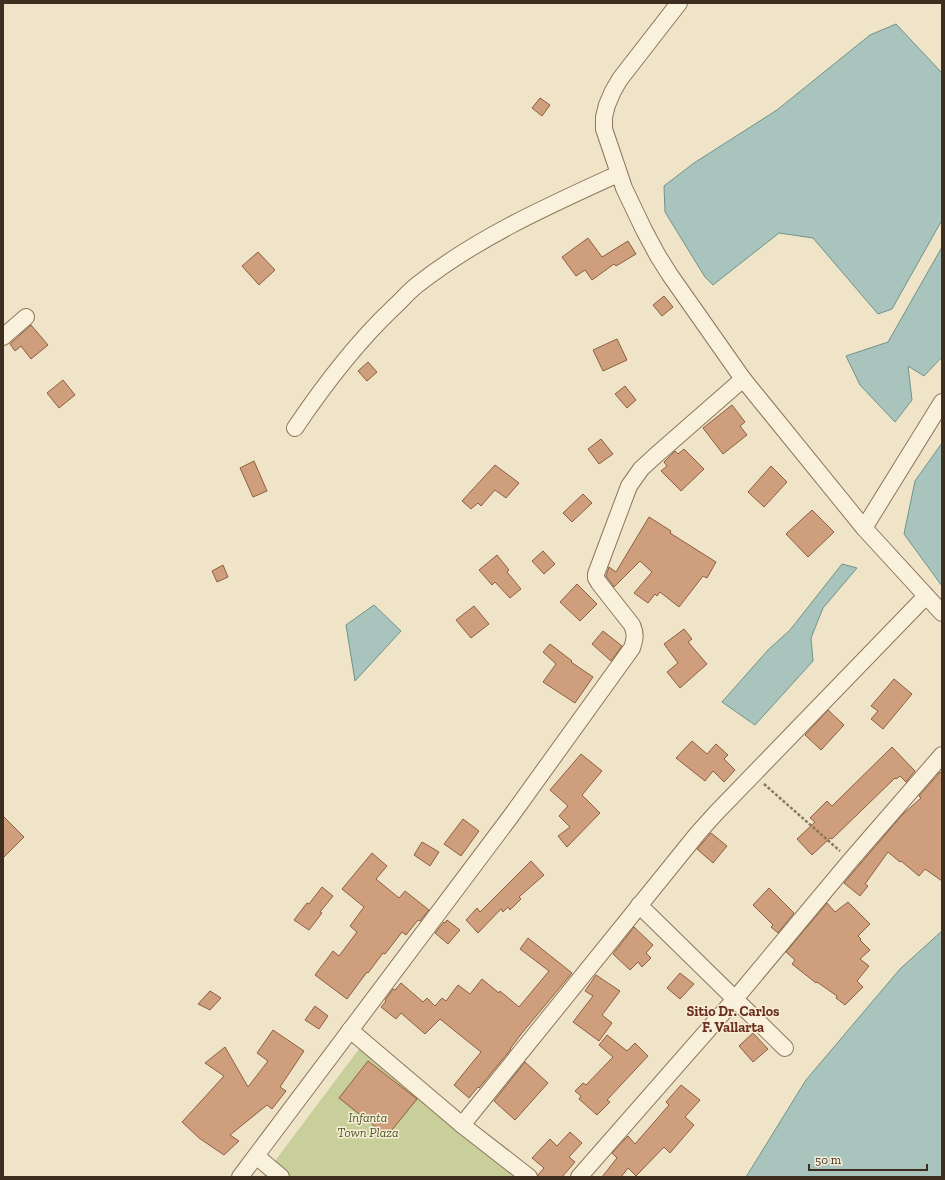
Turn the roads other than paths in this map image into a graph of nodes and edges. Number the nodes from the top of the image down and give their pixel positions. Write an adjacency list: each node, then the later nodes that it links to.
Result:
1 (679, 3): 2 (street)
2 (618, 174): 5 (street); 7 (street)
3 (26, 317): 4 (street)
4 (3, 337)
5 (743, 379): 8 (street); 14 (street)
6 (942, 402): 8 (street)
7 (295, 428)
8 (864, 528): 9 (street)
9 (926, 596): 10 (street); 12 (street)
10 (942, 612)
11 (942, 755): 13 (street)
12 (639, 905): 13 (street); 16 (street)
13 (735, 999): 15 (street); 21 (street)
14 (350, 1030): 16 (street); 17 (street)
15 (785, 1048)
16 (462, 1125): 20 (street)
17 (256, 1156): 18 (street); 19 (street)
18 (240, 1177)
19 (280, 1177)
20 (529, 1177)
21 (579, 1177)

